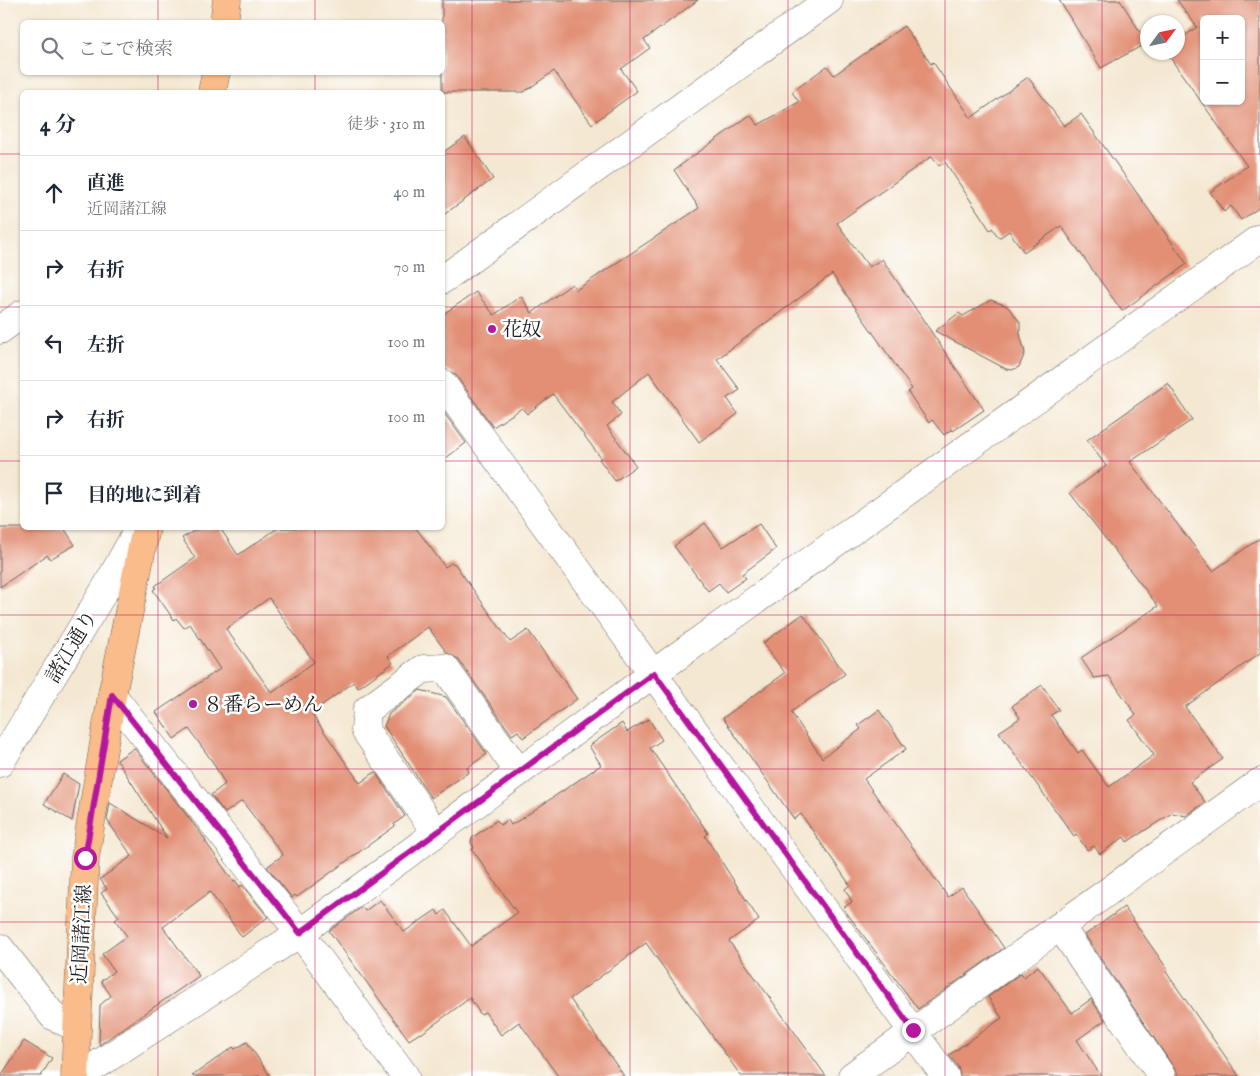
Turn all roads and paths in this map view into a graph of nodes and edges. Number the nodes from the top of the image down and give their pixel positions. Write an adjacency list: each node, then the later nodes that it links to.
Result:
1 (227, 0): 3 (main road)
2 (829, 0): 5 (street)
3 (224, 20)
4 (1260, 238): 11 (street)
5 (445, 278)
6 (20, 315): 7 (street)
7 (0, 330)
8 (445, 388): 11 (street)
9 (138, 530): 13 (street, 諸江通り)
10 (146, 530): 12 (main road, 近岡諸江線)
11 (654, 673): 14 (street); 21 (street)
12 (112, 695): 18 (street); 20 (main road, 近岡諸江線)
13 (0, 763)
14 (519, 772): 16 (street); 16 (street)
15 (1260, 782): 17 (street)
16 (436, 833): 18 (street)
17 (1060, 926): 21 (street); 22 (street)
18 (300, 933): 24 (street); 25 (street)
19 (0, 948): 20 (street)
20 (77, 1028): 23 (main road, 近岡諸江線)
21 (913, 1030): 26 (street); 27 (street)
22 (1160, 1075)
23 (75, 1076)
24 (80, 1076)
25 (405, 1076)
26 (852, 1076)
27 (946, 1076)

